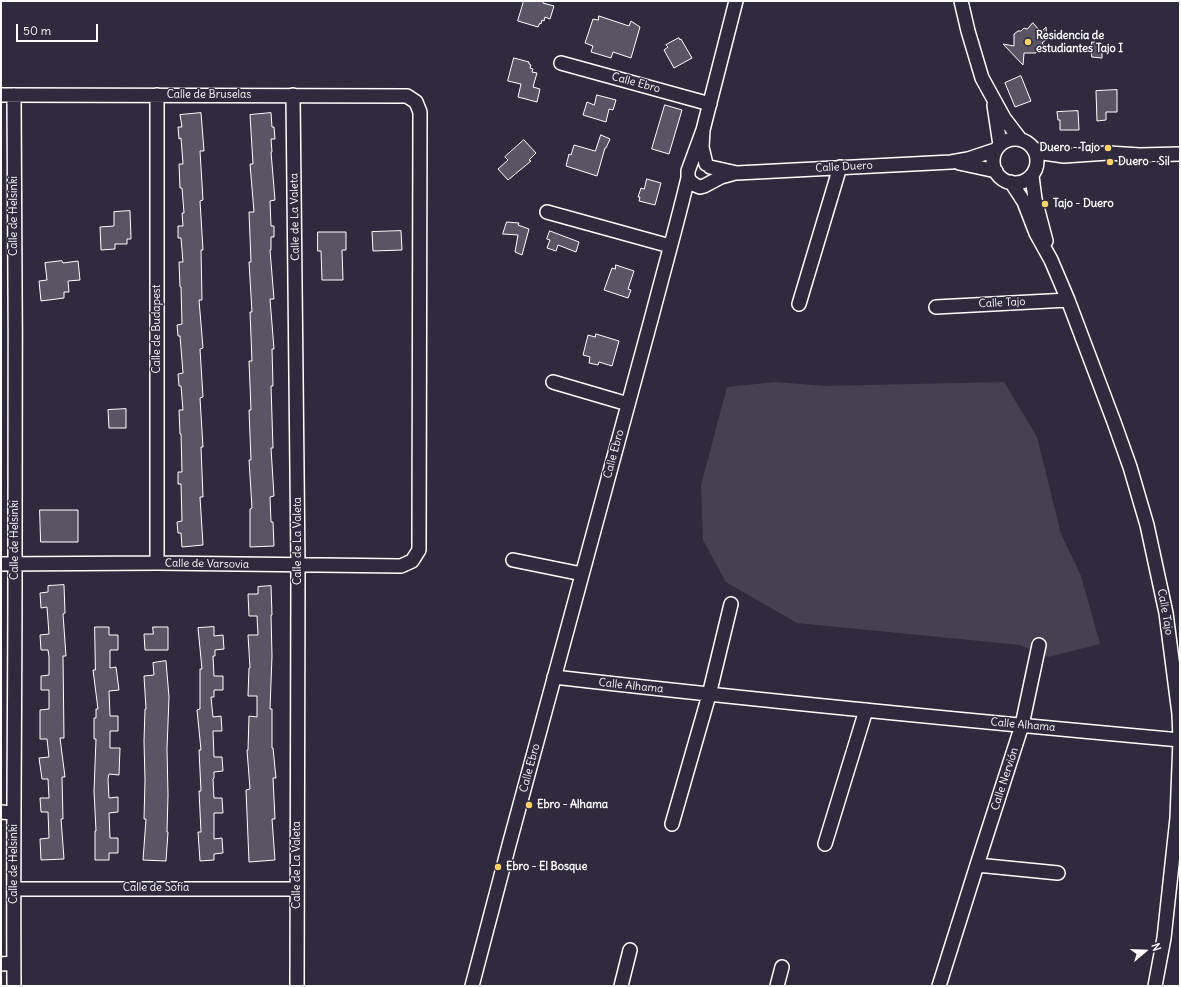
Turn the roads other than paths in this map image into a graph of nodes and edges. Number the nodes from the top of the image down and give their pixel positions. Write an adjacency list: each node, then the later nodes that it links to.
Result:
1 (736, 1): 8 (street, Calle Ebro)
2 (961, 1): 7 (street)
3 (561, 63): 8 (street, Calle Ebro)
4 (8, 95): 5 (street, Calle de Bruselas); 37 (street, Calle de Helsinki)
5 (157, 95): 6 (street, Calle de Bruselas); 35 (street, Calle de Budapest)
6 (294, 95): 34 (street, Calle de Bruselas); 38 (street, Calle de La Valeta)
7 (993, 100): 10 (street); 11 (street)
8 (710, 104): 9 (street, Calle Ebro)
9 (703, 130): 16 (street, Calle Ebro); 20 (street, Calle Ebro)
10 (1020, 139): 11 (street); 12 (street)
11 (998, 148): 15 (street, Calle Duero); 18 (street)
12 (1033, 148): 14 (street); 19 (street)
13 (1180, 154): 14 (street)
14 (1140, 155): 19 (street)
15 (951, 162): 17 (street, Calle Duero); 18 (street, Calle Duero)
16 (708, 165): 20 (street); 21 (street, Calle Duero); 23 (street)
17 (840, 167): 21 (street, Calle Duero); 29 (street)
18 (996, 171): 22 (street)
19 (1034, 172): 22 (street); 27 (street, Calle Tajo)
20 (689, 173): 23 (street); 25 (street, Calle Ebro)
21 (737, 173): 23 (street, Calle Duero)
22 (1011, 182): 27 (street, Calle Tajo)
23 (704, 185): 25 (street, Calle Ebro)
24 (548, 212): 26 (street)
25 (680, 212): 26 (street, Calle Ebro)
26 (670, 246): 32 (street, Calle Ebro)
27 (1051, 260): 28 (street, Calle Tajo)
28 (1068, 300): 30 (street, Calle Tajo); 46 (street, Calle Tajo)
29 (799, 304)
30 (936, 307)
31 (553, 382): 32 (street)
32 (628, 404): 39 (street, Calle Ebro)
33 (513, 560): 39 (street)
34 (412, 561): 38 (street, Calle de Varsovia)
35 (157, 563): 37 (street, Calle de Varsovia); 38 (street, Calle de Varsovia)
36 (1, 564): 37 (street, Calle de Varsovia)
37 (16, 564): 47 (street, Calle de Helsinki)
38 (298, 565): 53 (street, Calle de La Valeta)
39 (582, 574): 42 (street, Calle Ebro)
40 (731, 604): 43 (street)
41 (1039, 645): 45 (street, Calle Nervión)
42 (554, 677): 43 (street, Calle Alhama); 59 (street, Calle Ebro)
43 (709, 695): 44 (street, Calle Alhama); 48 (street)
44 (866, 710): 45 (street, Calle Alhama); 49 (street)
45 (1022, 726): 46 (street, Calle Alhama); 50 (street, Calle Nervión)
46 (1180, 740): 63 (street, Calle Tajo)
47 (7, 812): 52 (street, Calle de Helsinki)
48 (672, 824)
49 (825, 844)
50 (977, 865): 51 (street); 62 (street, Calle Nervión)
51 (1058, 873)
52 (14, 889): 53 (street, Calle de Sofía); 55 (street, Calle de Helsinki)
53 (297, 889): 58 (street, Calle de La Valeta)
54 (630, 950): 60 (street)
55 (7, 964): 57 (street, Calle de Helsinki)
56 (782, 967): 61 (street)
57 (14, 986)
58 (298, 986)
59 (472, 986)
60 (621, 986)
61 (777, 986)
62 (939, 986)
63 (1155, 986)

